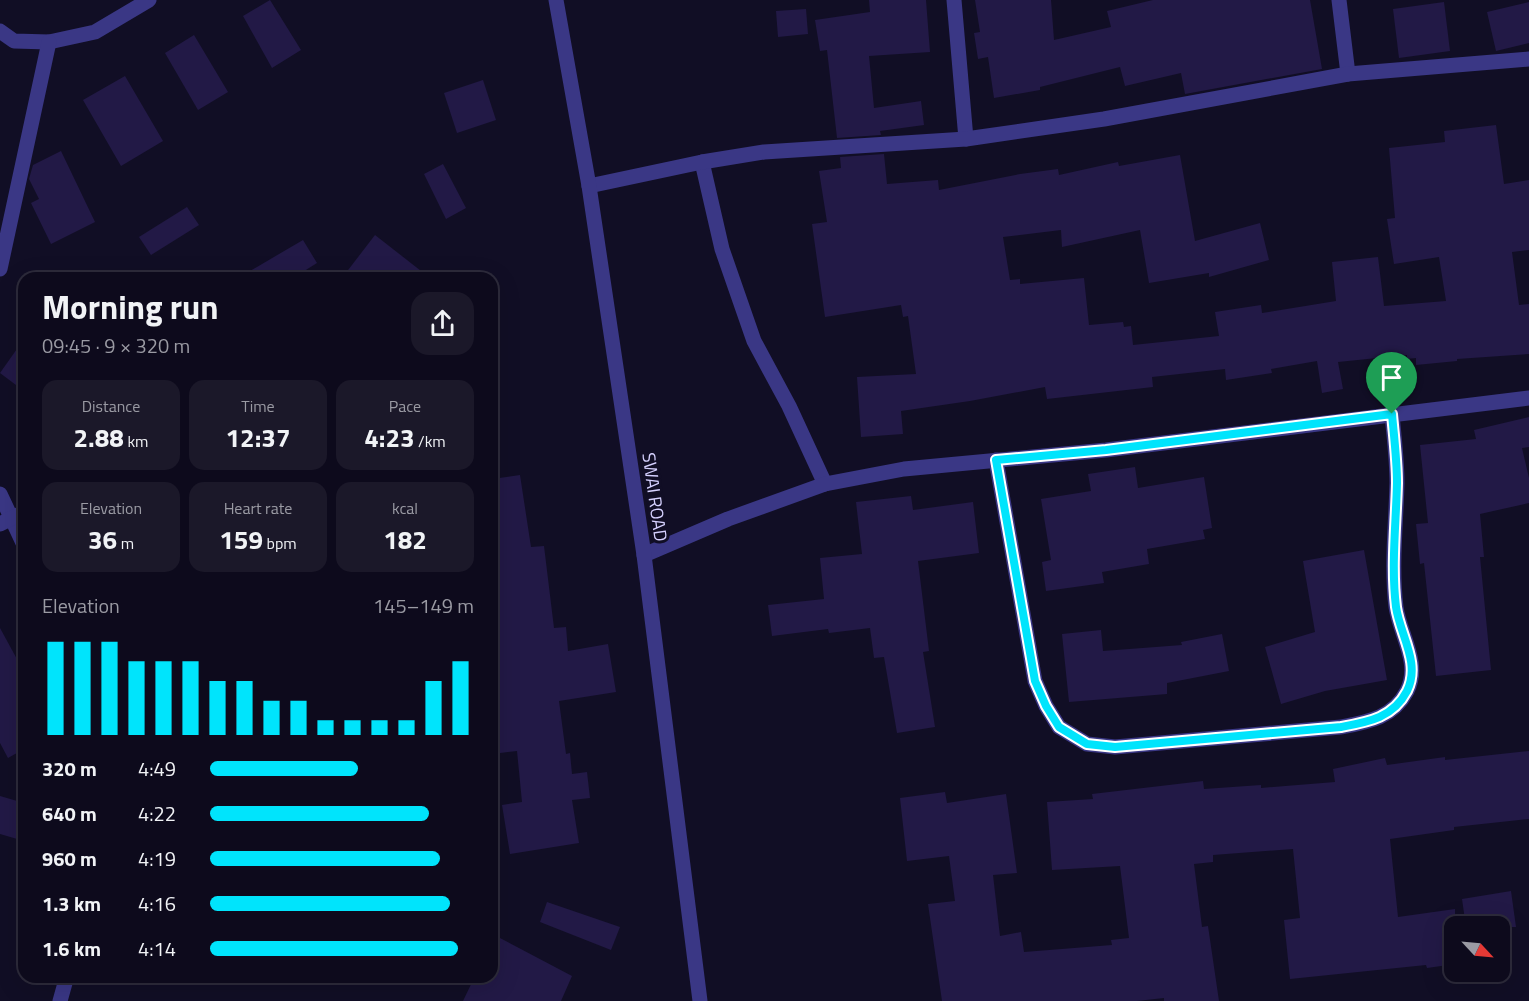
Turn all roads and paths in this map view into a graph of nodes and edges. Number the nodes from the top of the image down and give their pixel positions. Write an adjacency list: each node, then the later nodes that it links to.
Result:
1 (149, 0): 6 (street)
2 (556, 0): 11 (street, SWAI ROAD)
3 (954, 0): 9 (street)
4 (1339, 0): 8 (street)
5 (0, 31): 6 (street)
6 (49, 42): 12 (street)
7 (1529, 59): 8 (street)
8 (1348, 74): 9 (street)
9 (966, 139): 10 (street)
10 (702, 162): 11 (street); 16 (street)
11 (589, 186): 20 (street, SWAI ROAD)
12 (0, 269)
13 (1529, 398): 14 (street)
14 (1392, 414): 15 (street); 15 (street)
15 (996, 460): 16 (street)
16 (825, 484): 20 (street)
17 (0, 494): 18 (street)
18 (11, 518): 19 (street)
19 (18, 533)
20 (644, 555): 23 (street, SWAI ROAD)
21 (65, 983): 22 (street)
22 (59, 1000)
23 (700, 1001)

